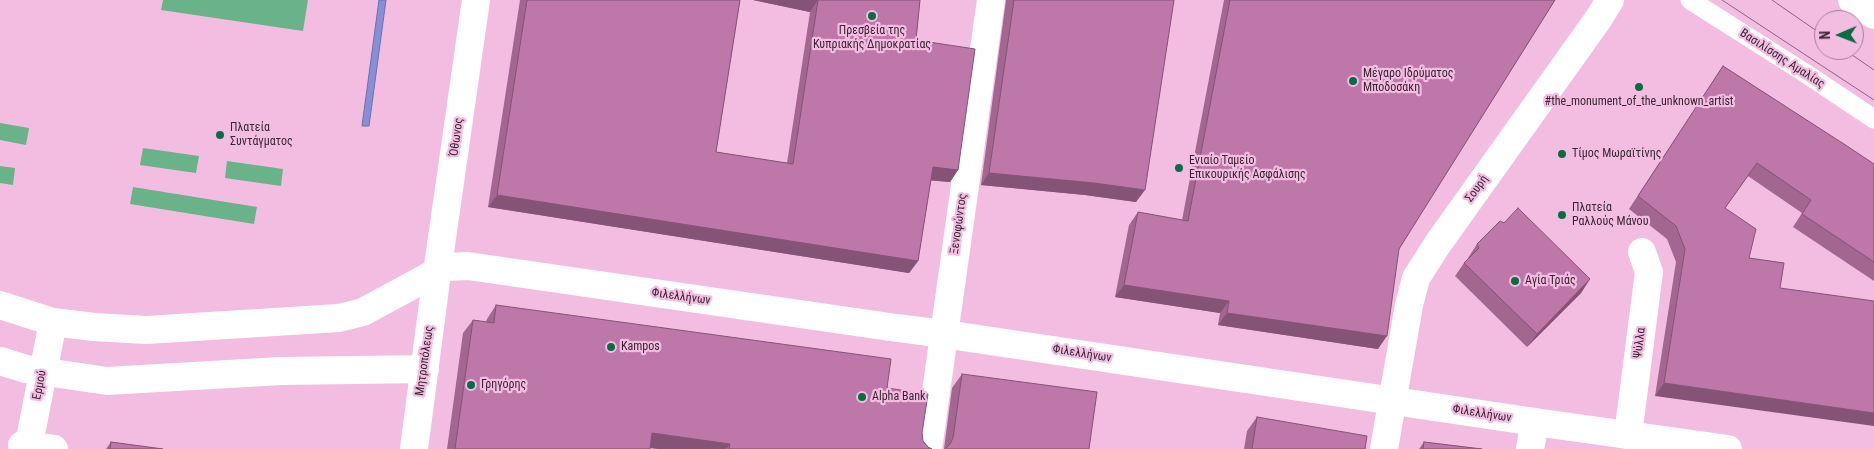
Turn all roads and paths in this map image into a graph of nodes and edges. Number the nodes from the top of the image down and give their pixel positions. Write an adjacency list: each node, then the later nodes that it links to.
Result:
1 (476, 0): 9 (street, Όθωνος)
2 (991, 0): 12 (street, Ξενοφώντος)
3 (1610, 0): 16 (street, Σουρή)
4 (1690, 0): 7 (lane, Βασιλίσσης Αμαλίας)
5 (1852, 0): 6 (street)
6 (1874, 15)
7 (1874, 119)
8 (1642, 252): 18 (street, Ψύλλα)
9 (437, 273): 11 (street); 12 (street, Φιλελλήνων); 14 (street, Μητροπόλεως)
10 (0, 305): 11 (street)
11 (53, 322): 15 (street, Ερμού)
12 (944, 334): 16 (street, Φιλελλήνων); 21 (street, Ξενοφώντος)
13 (0, 361): 15 (street)
14 (425, 369): 15 (street); 20 (street, Μητροπόλεως)
15 (43, 372): 19 (street, Ερμού)
16 (1392, 400): 17 (street, Φιλελλήνων); 22 (street, Σουρή)
17 (1535, 422): 18 (street, Φιλελλήνων); 23 (street)
18 (1628, 435): 24 (street, Φιλελλήνων)
19 (33, 447)
20 (414, 449)
21 (928, 449)
22 (1384, 449)
23 (1530, 449)
24 (1728, 449)

